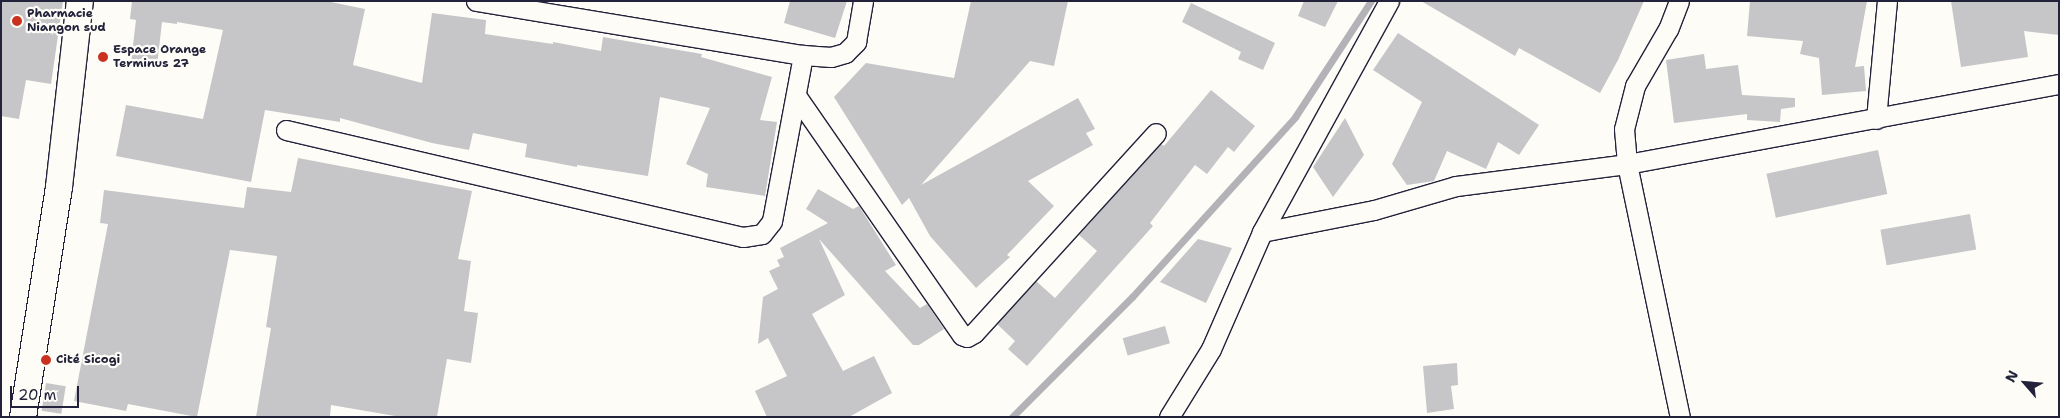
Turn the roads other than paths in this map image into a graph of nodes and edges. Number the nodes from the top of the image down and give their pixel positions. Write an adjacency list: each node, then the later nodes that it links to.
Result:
1 (80, 1): 16 (street)
2 (476, 1): 7 (street)
3 (863, 1): 8 (street)
4 (1389, 1): 15 (street)
5 (1679, 1): 14 (street)
6 (1887, 1): 11 (street)
7 (581, 9): 8 (street)
8 (803, 54): 10 (street)
9 (2059, 84): 11 (street)
10 (797, 97): 12 (street); 13 (street)
11 (1876, 119): 14 (street)
12 (286, 130)
13 (1156, 134)
14 (1627, 164): 15 (street); 18 (street)
15 (1262, 232): 17 (street)
16 (23, 417)
17 (1168, 417)
18 (1680, 417)

